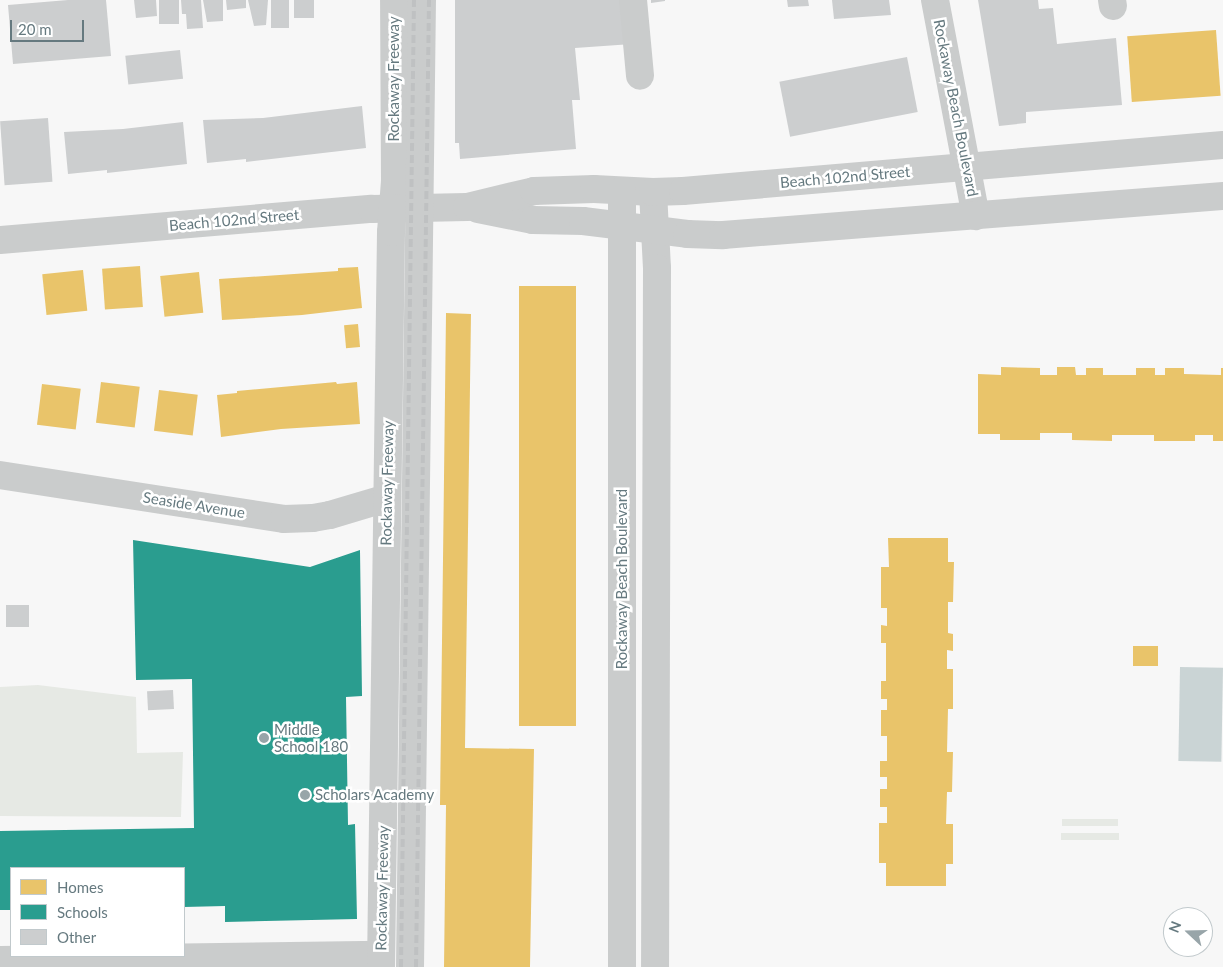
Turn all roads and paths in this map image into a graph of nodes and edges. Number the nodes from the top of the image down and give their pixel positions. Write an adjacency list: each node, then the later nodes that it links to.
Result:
1 (394, 0): 12 (street, Rockaway Freeway)
2 (422, 0): 13 (street, Rockaway Freeway)
3 (634, 0): 5 (street)
4 (935, 0): 7 (street, Rockaway Beach Boulevard)
5 (640, 76)
6 (1223, 145): 7 (street, Beach 102nd Street)
7 (968, 167): 9 (street, Beach 102nd Street); 14 (street, Rockaway Beach Boulevard)
8 (622, 191): 9 (street, Beach 102nd Street); 11 (street, Beach 102nd Street); 15 (street, Rockaway Beach Boulevard)
9 (652, 192): 16 (street)
10 (1223, 196): 14 (street, Beach 102nd Street)
11 (467, 207): 13 (street, Beach 102nd Street); 15 (street, Beach 102nd Street)
12 (393, 208): 13 (street, Beach 102nd Street); 17 (street, Beach 102nd Street); 19 (street, Rockaway Freeway)
13 (420, 208): 22 (street, Rockaway Freeway)
14 (976, 216): 16 (street, Beach 102nd Street)
15 (622, 226): 16 (street, Beach 102nd Street); 23 (street, Rockaway Beach Boulevard)
16 (655, 230): 24 (street)
17 (0, 240)
18 (0, 474): 19 (street, Seaside Avenue)
19 (387, 498): 21 (street, Rockaway Freeway)
20 (0, 960): 21 (street)
21 (381, 961)
22 (410, 967)
23 (622, 967)
24 (656, 967)

